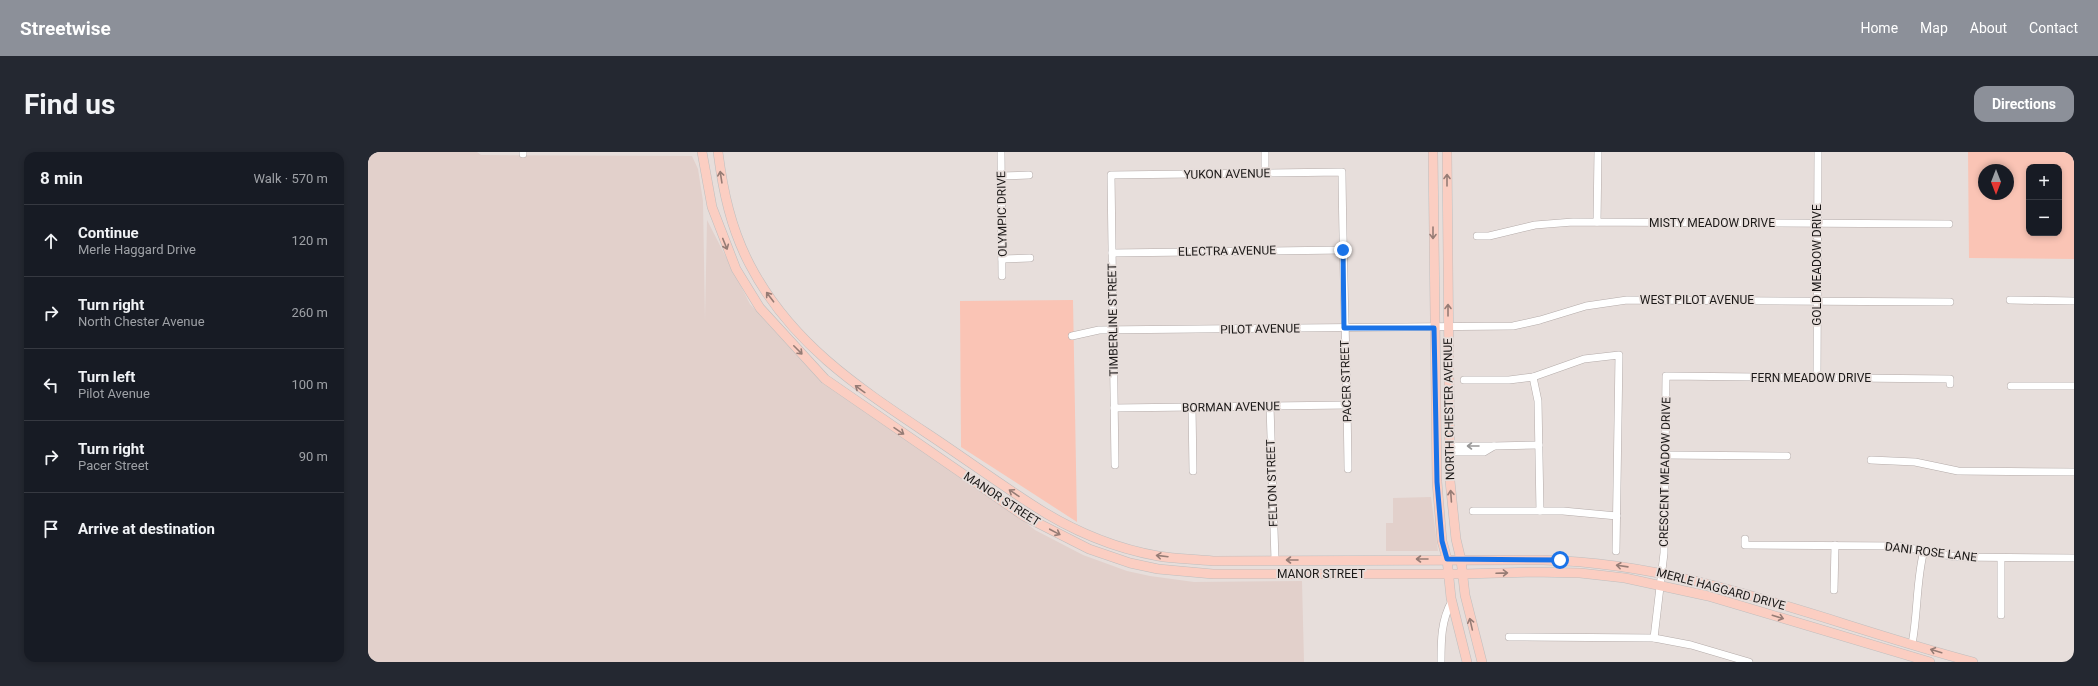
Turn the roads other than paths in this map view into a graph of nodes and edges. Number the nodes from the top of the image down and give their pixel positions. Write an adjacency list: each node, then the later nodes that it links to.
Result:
1 (702, 152): 65 (main road, MANOR STREET, one-way to 65)
2 (718, 152): 62 (main road, MANOR STREET, one-way to 2)
3 (1001, 152): 13 (street, OLYMPIC DRIVE)
4 (1264, 152): 10 (street)
5 (1433, 152): 28 (main road, NORTH CHESTER AVENUE, one-way to 28)
6 (1447, 152): 29 (main road, NORTH CHESTER AVENUE, one-way to 6)
7 (1598, 152): 14 (street)
8 (1818, 152): 15 (street, GOLD MEADOW DRIVE)
9 (1342, 172): 10 (street, YUKON AVENUE); 18 (street, PACER STREET)
10 (1265, 173): 12 (street, YUKON AVENUE)
11 (1029, 175): 13 (street)
12 (1111, 175): 19 (street, TIMBERLINE STREET)
13 (1001, 176): 21 (street, OLYMPIC DRIVE)
14 (1597, 222): 15 (street, MISTY MEADOW DRIVE); 17 (street, MISTY MEADOW DRIVE)
15 (1818, 223): 16 (street, MISTY MEADOW DRIVE); 23 (street, GOLD MEADOW DRIVE)
16 (1949, 224)
17 (1477, 236)
18 (1343, 250): 19 (street, ELECTRA AVENUE); 27 (street, PACER STREET)
19 (1112, 252): 30 (street, TIMBERLINE STREET)
20 (1030, 258): 21 (street)
21 (1002, 259): 22 (street, OLYMPIC DRIVE)
22 (1002, 276)
23 (1817, 300): 26 (street, WEST PILOT AVENUE); 29 (street, WEST PILOT AVENUE); 34 (street, GOLD MEADOW DRIVE)
24 (2010, 300): 25 (street)
25 (2074, 300)
26 (1950, 302)
27 (1344, 328): 28 (street, PILOT AVENUE); 30 (street, PILOT AVENUE); 39 (street, PACER STREET)
28 (1434, 328): 29 (street, PILOT AVENUE); 61 (main road, NORTH CHESTER AVENUE)
29 (1448, 328): 44 (main road, NORTH CHESTER AVENUE)
30 (1113, 330): 31 (street, PILOT AVENUE); 42 (street, TIMBERLINE STREET)
31 (1072, 336)
32 (1666, 376): 34 (street, FERN MEADOW DRIVE); 45 (street, CRESCENT MEADOW DRIVE)
33 (1533, 377): 35 (street); 43 (street); 54 (street)
34 (1816, 378): 36 (street, FERN MEADOW DRIVE)
35 (1464, 380)
36 (1950, 384)
37 (2011, 386): 38 (street)
38 (2074, 386)
39 (1348, 405): 40 (street, BORMAN AVENUE); 49 (street, PACER STREET)
40 (1270, 406): 41 (street, BORMAN AVENUE); 62 (street, FELTON STREET)
41 (1192, 407): 42 (street, BORMAN AVENUE); 50 (street)
42 (1114, 408): 48 (street, TIMBERLINE STREET)
43 (1539, 445): 44 (street); 52 (street)
44 (1449, 449): 63 (main road, NORTH CHESTER AVENUE, one-way to 44)
45 (1665, 455): 46 (street); 64 (street, CRESCENT MEADOW DRIVE)
46 (1787, 456)
47 (1871, 460): 51 (street)
48 (1115, 465)
49 (1348, 469)
50 (1193, 471)
51 (2074, 472)
52 (1540, 511): 53 (street); 54 (street)
53 (1473, 512)
54 (1617, 516): 58 (street)
55 (1745, 539): 56 (street, DANI ROSE LANE)
56 (1835, 545): 57 (street, DANI ROSE LANE); 68 (street)
57 (1924, 550): 59 (street, DANI ROSE LANE); 73 (street)
58 (1616, 551)
59 (2001, 558): 60 (street, DANI ROSE LANE); 70 (street)
60 (2074, 558)
61 (1447, 559): 62 (main road, MANOR STREET, one-way to 62); 63 (main road, MANOR STREET); 65 (main road, NORTH CHESTER AVENUE)
62 (1275, 560)
63 (1461, 560): 64 (main road, MERLE HAGGARD DRIVE, one-way to 63); 66 (main road, NORTH CHESTER AVENUE)
64 (1661, 572): 67 (street, CRESCENT MEADOW DRIVE); 73 (main road, MERLE HAGGARD DRIVE)
65 (1449, 574): 66 (main road, MANOR STREET); 69 (main road, NORTH CHESTER AVENUE)
66 (1463, 574): 67 (main road, MERLE HAGGARD DRIVE, one-way to 67); 76 (main road, NORTH CHESTER AVENUE, one-way to 66)
67 (1659, 584): 72 (street, CRESCENT MEADOW DRIVE); 78 (main road, MERLE HAGGARD DRIVE, one-way to 78)
68 (1834, 590)
69 (1452, 601): 74 (street); 75 (main road, NORTH CHESTER AVENUE)
70 (2001, 615)
71 (1509, 637): 72 (street)
72 (1654, 638): 77 (street)
73 (1912, 644): 79 (main road, MERLE HAGGARD DRIVE, one-way to 73)
74 (1442, 662)
75 (1467, 662)
76 (1482, 662)
77 (1748, 662)
78 (1930, 662)
79 (1974, 662)

